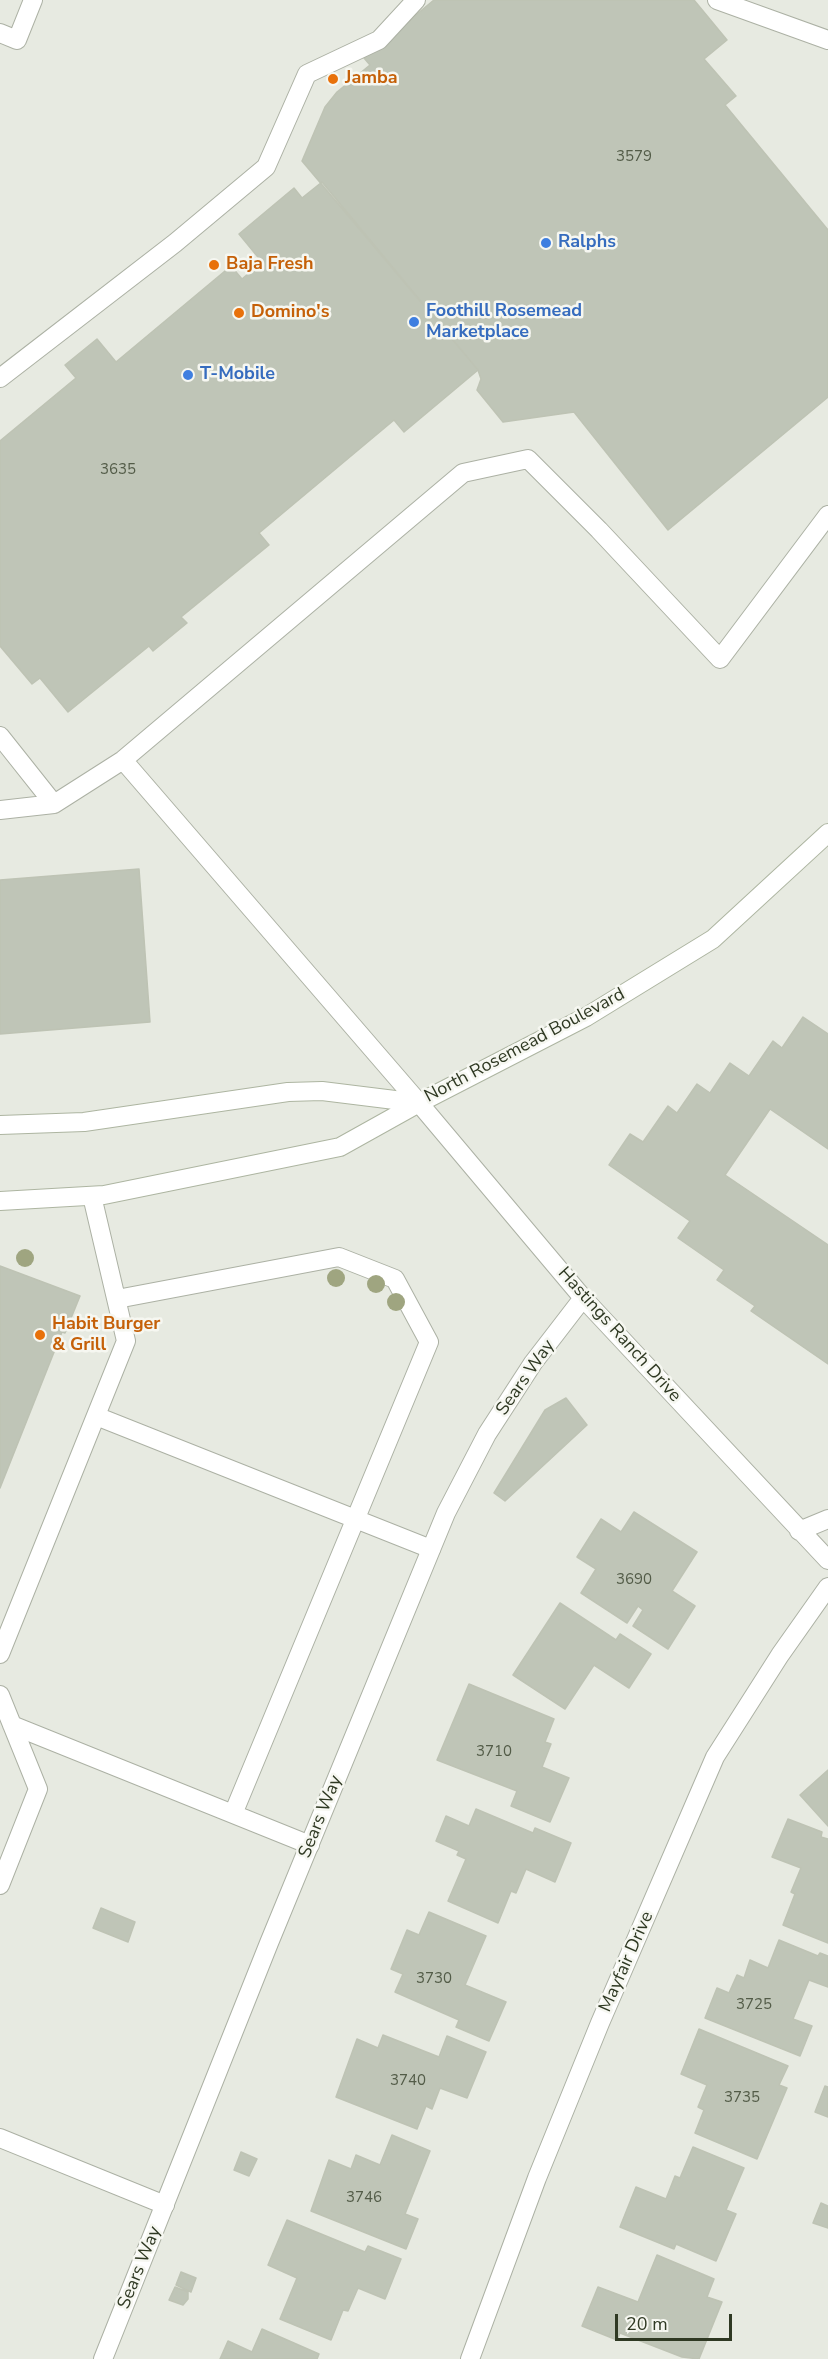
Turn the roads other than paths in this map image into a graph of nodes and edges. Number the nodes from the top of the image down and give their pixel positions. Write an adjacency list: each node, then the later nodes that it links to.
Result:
1 (33, 0): 4 (street)
2 (416, 0): 6 (street)
3 (717, 0): 5 (street)
4 (0, 33)
5 (828, 40)
6 (0, 378)
7 (828, 515): 9 (street)
8 (0, 736): 10 (street)
9 (123, 760): 10 (street); 13 (street, Hastings Ranch Drive)
10 (54, 804): 11 (street)
11 (0, 810)
12 (828, 832): 13 (street, North Rosemead Boulevard)
13 (419, 1103): 14 (street, North Rosemead Boulevard); 15 (street, North Rosemead Boulevard); 17 (street, Hastings Ranch Drive)
14 (0, 1125)
15 (92, 1196): 16 (street, North Rosemead Boulevard); 18 (street)
16 (0, 1201)
17 (583, 1298): 22 (street, Hastings Ranch Drive); 23 (street, Sears Way)
18 (117, 1299): 19 (street); 20 (street)
19 (96, 1416): 20 (street); 26 (street)
20 (354, 1519): 23 (street); 29 (street)
21 (828, 1519): 22 (street)
22 (799, 1531): 24 (street, Hastings Ranch Drive)
23 (431, 1549): 30 (street, Sears Way)
24 (828, 1560)
25 (828, 1587): 35 (street, Mayfair Drive)
26 (0, 1654)
27 (0, 1695): 28 (street)
28 (12, 1725): 29 (street); 31 (street)
29 (233, 1814): 30 (street)
30 (310, 1845): 33 (street, Sears Way)
31 (0, 1885)
32 (0, 2138): 33 (street)
33 (165, 2205): 34 (street, Sears Way)
34 (103, 2359)
35 (470, 2359)

